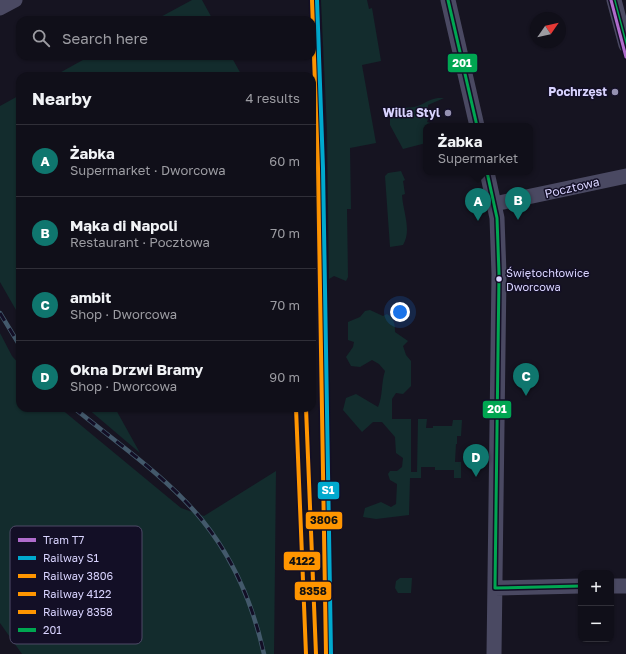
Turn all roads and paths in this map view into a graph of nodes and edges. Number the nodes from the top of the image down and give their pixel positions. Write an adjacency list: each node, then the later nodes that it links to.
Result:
1 (15, 0): 4 (street)
2 (448, 0): 6 (street)
3 (614, 0): 5 (street)
4 (0, 8)
5 (626, 45)
6 (476, 123)
7 (488, 175): 9 (street)
8 (626, 176): 9 (street, Pocztowa)
9 (494, 204): 13 (street)
10 (578, 586): 13 (street)
11 (614, 586): 12 (street)
12 (626, 586)
13 (495, 588): 14 (street)
14 (494, 654)

